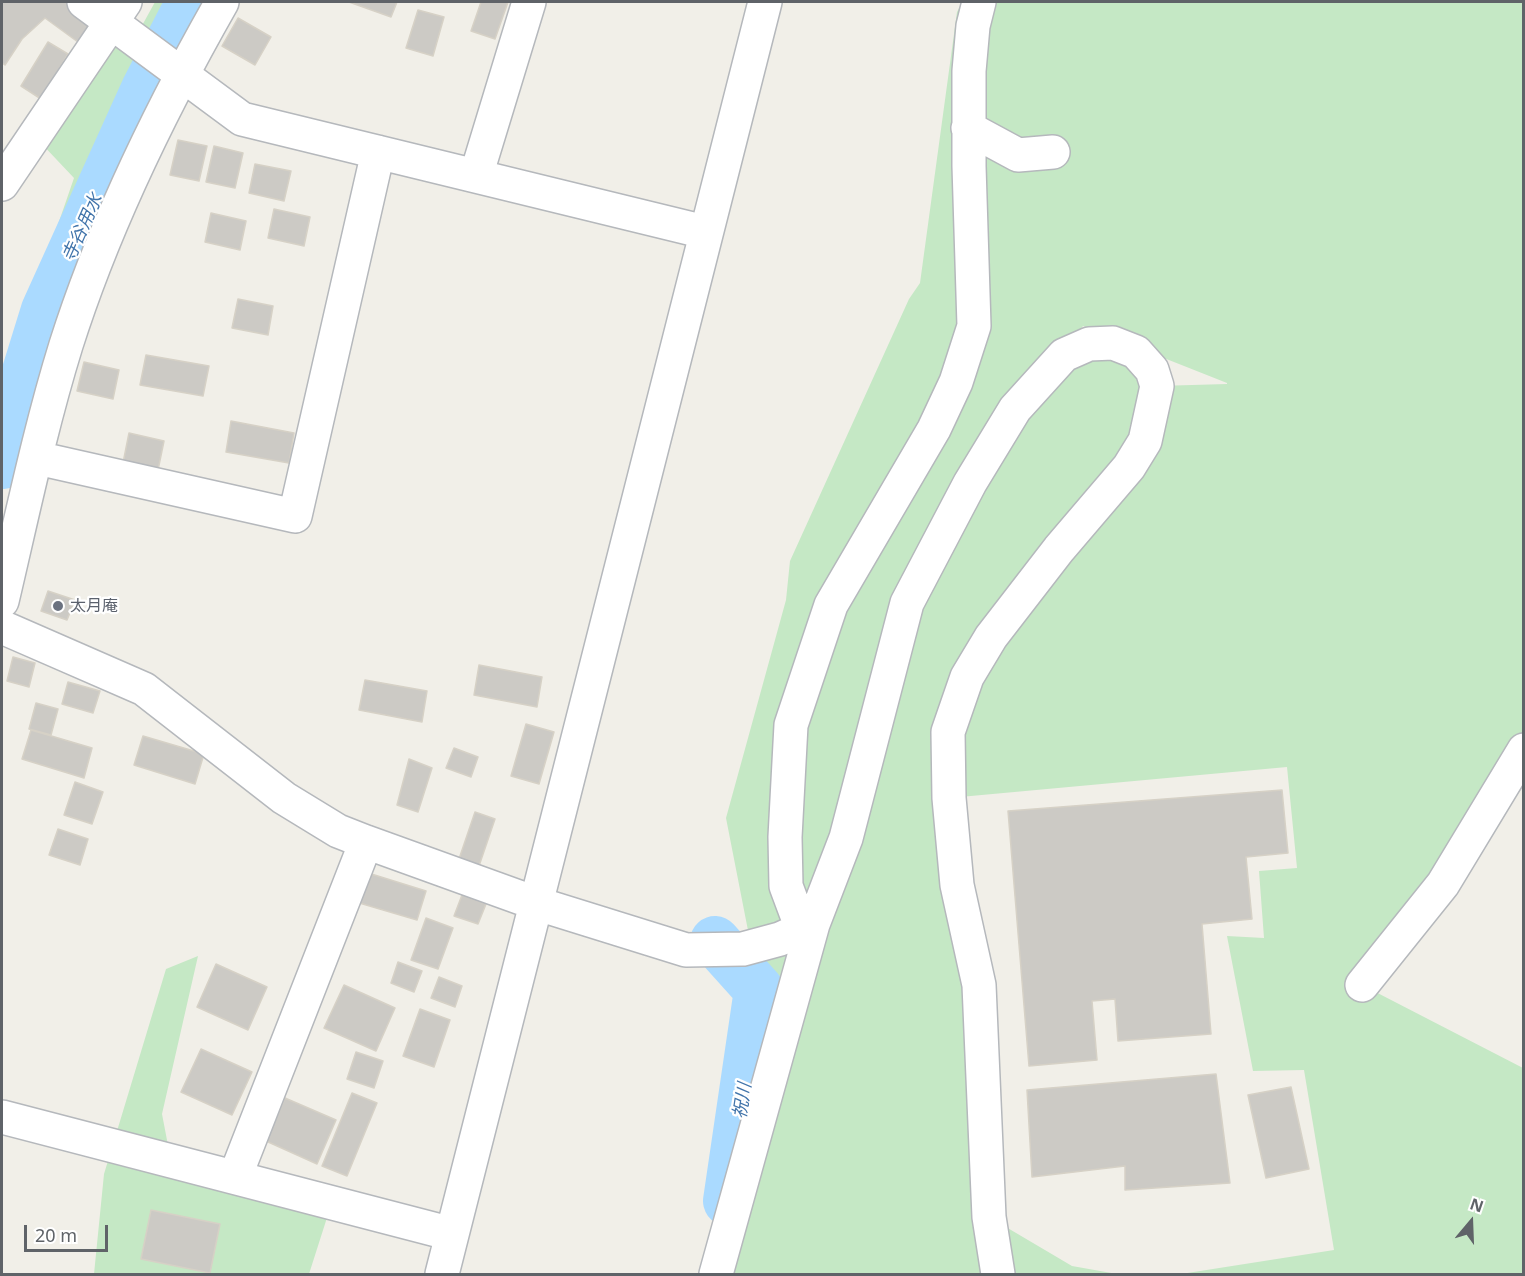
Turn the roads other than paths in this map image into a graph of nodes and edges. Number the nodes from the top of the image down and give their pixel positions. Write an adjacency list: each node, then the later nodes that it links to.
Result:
1 (84, 2): 6 (street)
2 (222, 2): 7 (street)
3 (529, 2): 11 (street)
4 (765, 2): 13 (street)
5 (979, 2): 8 (street)
6 (118, 12): 7 (street); 12 (street)
7 (181, 75): 9 (street); 14 (street)
8 (968, 129): 10 (street); 20 (street)
9 (378, 152): 11 (street); 14 (street)
10 (1053, 152)
11 (476, 176): 13 (street)
12 (2, 184)
13 (705, 232): 19 (street)
14 (37, 458): 15 (street)
15 (2, 601)
16 (2, 627): 18 (street)
17 (1524, 750): 21 (street)
18 (366, 842): 19 (street); 23 (street)
19 (535, 903): 20 (street); 24 (street)
20 (807, 927): 26 (street); 27 (street)
21 (1362, 985)
22 (2, 1117): 23 (street)
23 (235, 1177): 24 (street)
24 (452, 1234): 25 (street)
25 (442, 1275)
26 (716, 1275)
27 (998, 1275)

